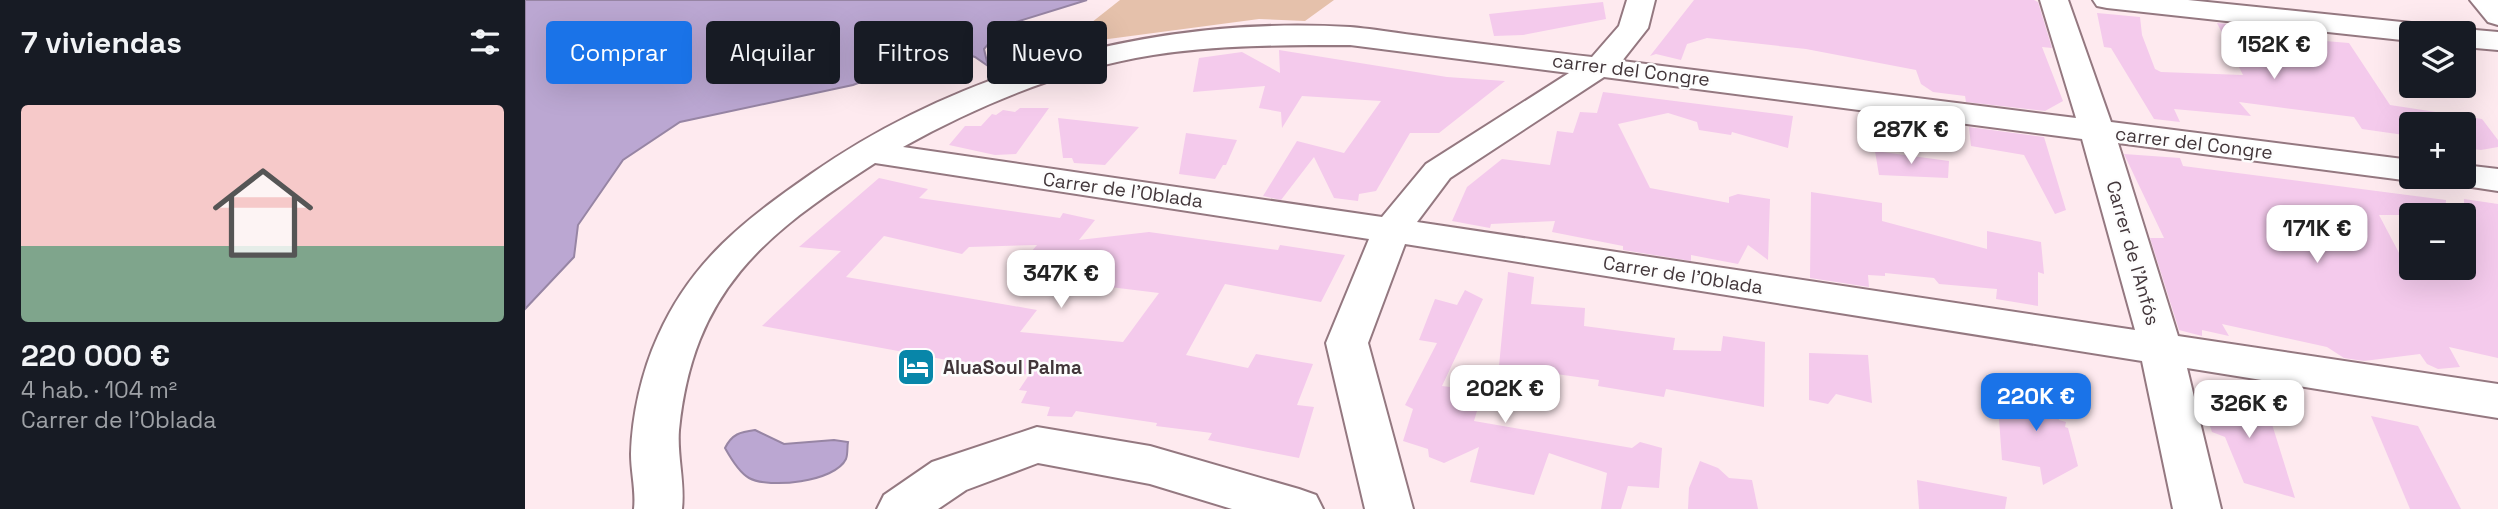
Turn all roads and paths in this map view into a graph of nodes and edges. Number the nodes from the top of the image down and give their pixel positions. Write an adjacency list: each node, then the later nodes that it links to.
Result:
1 (1641, 0): 9 (street)
2 (2054, 0): 10 (street, Carrer de l'Anfós)
3 (2108, 0): 6 (street)
4 (2484, 0): 5 (street)
5 (2498, 16)
6 (2399, 31)
7 (2476, 39): 8 (street)
8 (2498, 41)
9 (1602, 65): 10 (street, carrer del Congre); 11 (street, carrer del Congre); 15 (street)
10 (2097, 131): 12 (street, carrer del Congre); 16 (street, Carrer de l'Anfós)
11 (868, 152): 15 (street, Carrer de l'Oblada); 18 (street, carrer del Congre)
12 (2399, 169)
13 (2476, 177): 14 (street)
14 (2498, 180)
15 (1391, 230): 16 (street, Carrer de l'Oblada); 21 (street)
16 (2161, 349): 17 (street, Carrer de l'Oblada); 22 (street, Carrer de l'Anfós)
17 (2498, 401)
18 (658, 509)
19 (901, 509): 20 (street)
20 (1299, 509)
21 (1389, 509)
22 (2197, 509)

